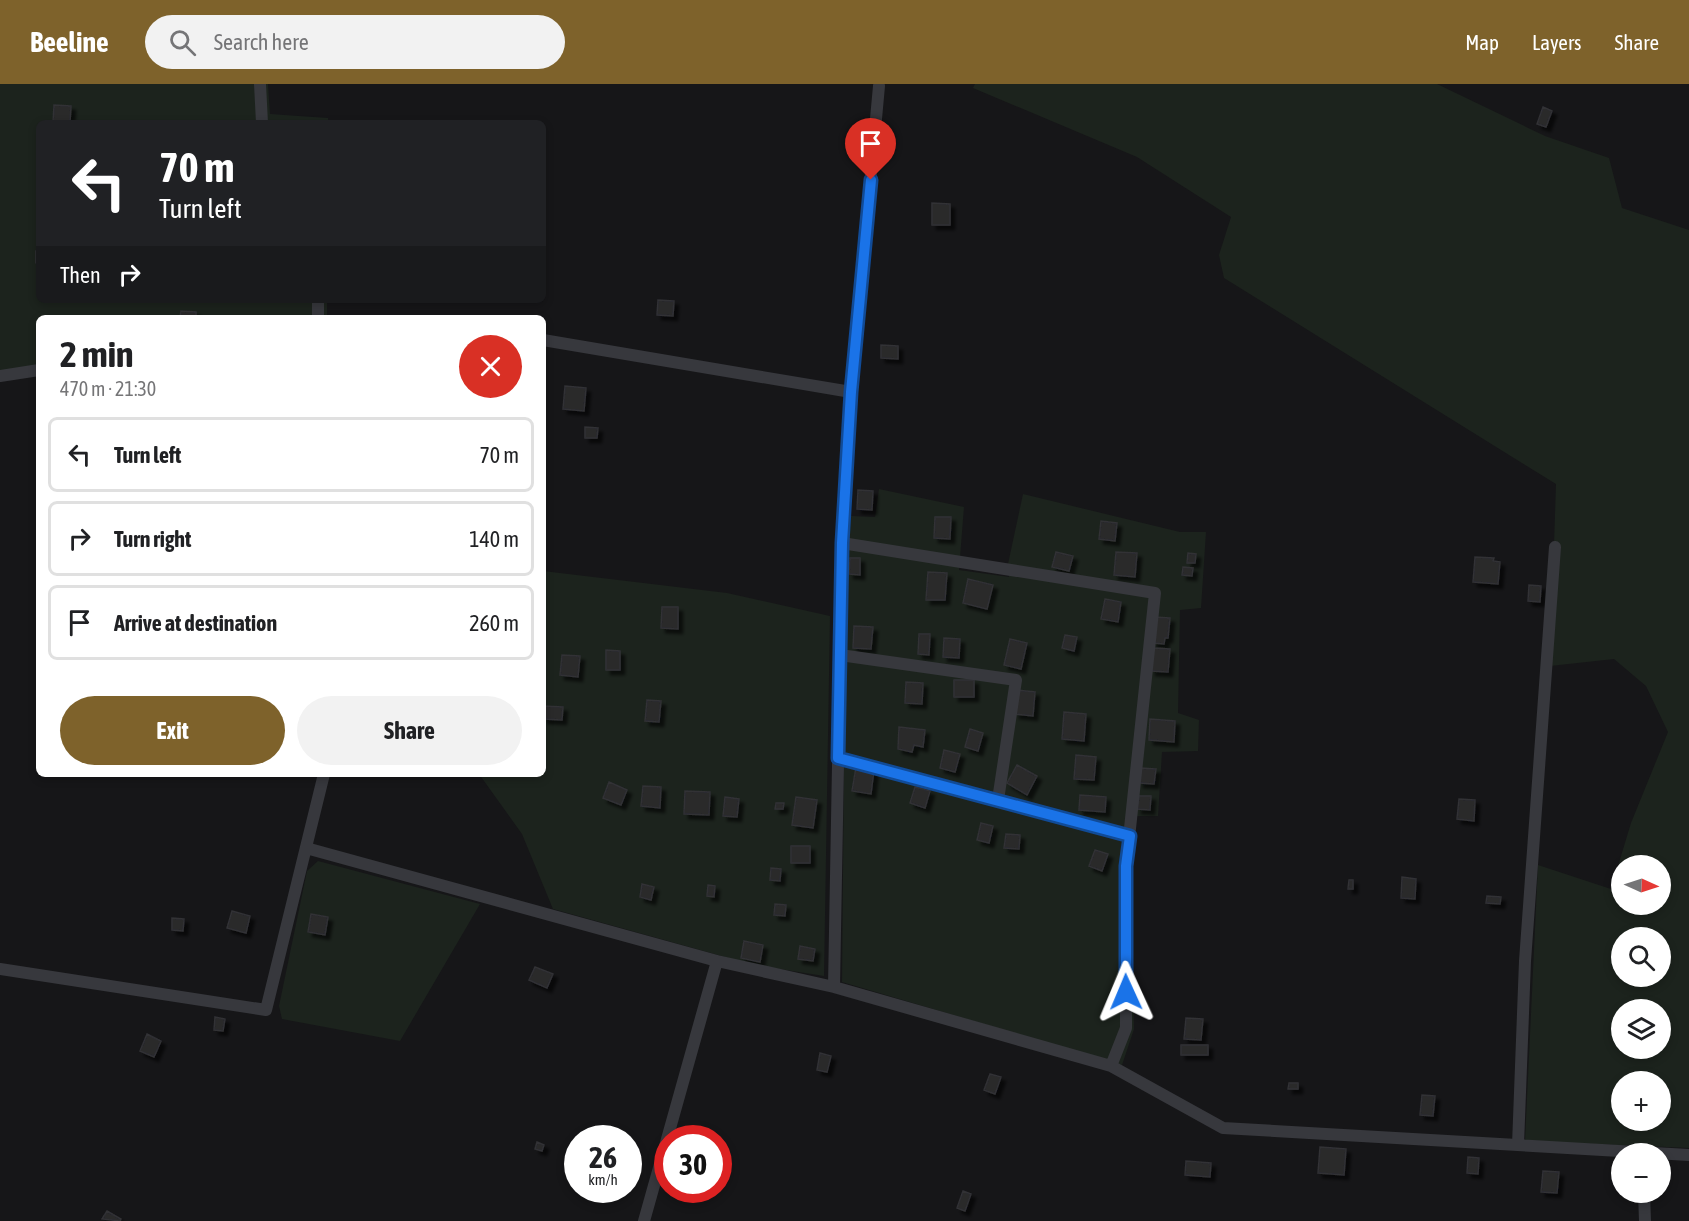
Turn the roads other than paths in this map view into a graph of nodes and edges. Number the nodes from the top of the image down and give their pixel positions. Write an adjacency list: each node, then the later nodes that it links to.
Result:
1 (260, 84): 3 (street)
2 (879, 86): 7 (street)
3 (262, 120)
4 (546, 341): 7 (street)
5 (36, 370): 6 (street)
6 (0, 376)
7 (851, 392): 8 (street)
8 (842, 543): 10 (street); 14 (street)
9 (1555, 547): 20 (street)
10 (840, 655): 11 (street); 13 (street)
11 (838, 758): 13 (street); 18 (street)
12 (323, 777): 15 (street)
13 (998, 800): 14 (street)
14 (1130, 836): 19 (street)
15 (306, 848): 16 (street); 17 (street)
16 (717, 961): 18 (street); 25 (street)
17 (0, 969)
18 (834, 987): 19 (street)
19 (1111, 1066): 20 (street)
20 (1518, 1145): 21 (street)
21 (1611, 1151)
22 (1671, 1154): 23 (street)
23 (1689, 1155)
24 (1644, 1203): 26 (street)
25 (644, 1221)
26 (1645, 1221)

